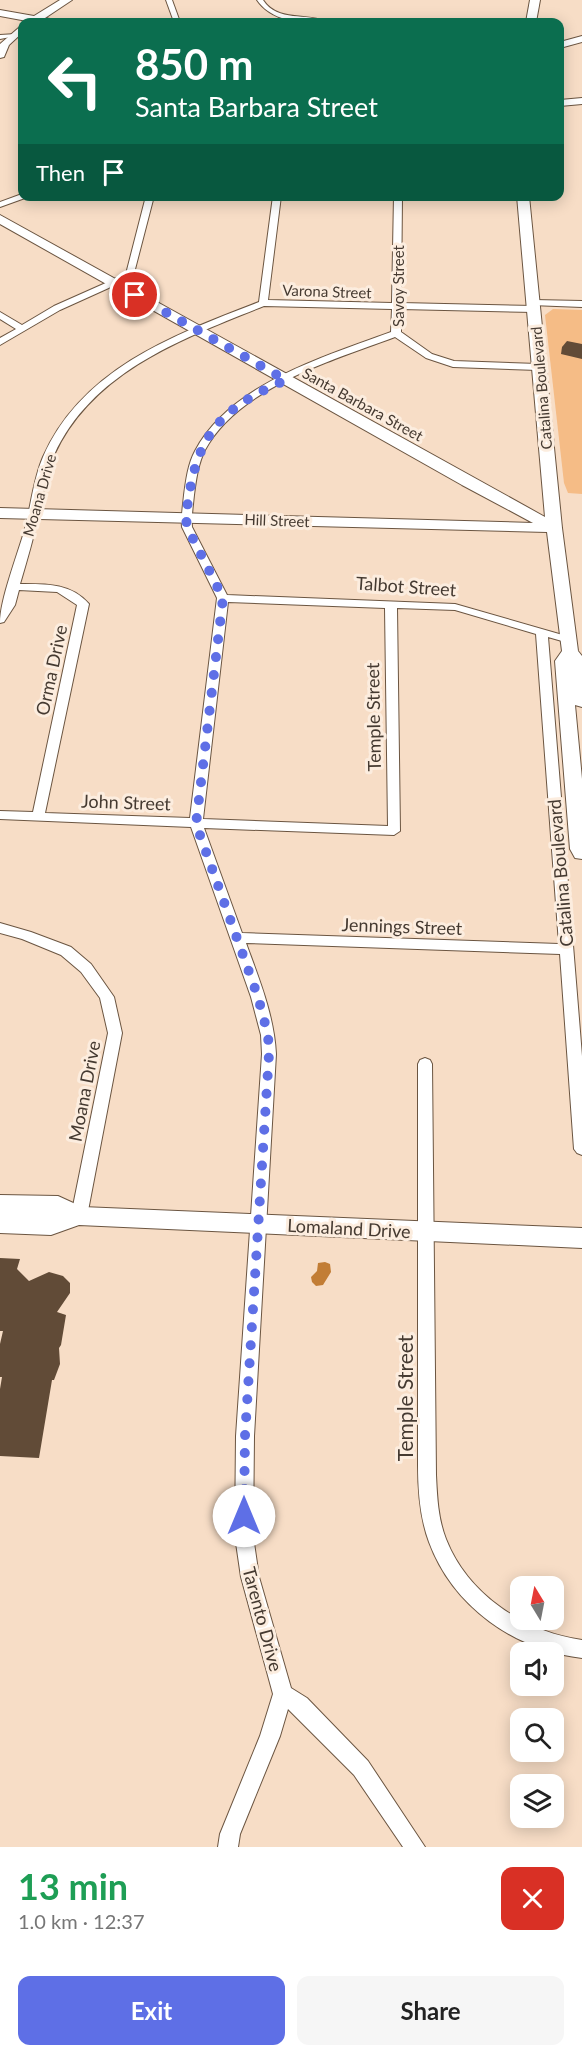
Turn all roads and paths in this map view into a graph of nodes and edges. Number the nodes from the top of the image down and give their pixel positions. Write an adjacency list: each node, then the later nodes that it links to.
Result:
1 (67, 0): 7 (street)
2 (169, 0): 8 (street)
3 (260, 0): 9 (street)
4 (535, 0): 10 (street)
5 (0, 13): 6 (street)
6 (21, 18)
7 (38, 18)
8 (176, 18)
9 (300, 18)
10 (532, 18)
11 (18, 32): 12 (street); 15 (street)
12 (0, 37)
13 (582, 39): 14 (street)
14 (564, 44)
15 (0, 55)
16 (582, 101): 17 (street)
17 (564, 103)
18 (18, 198): 23 (street)
19 (149, 201): 25 (street)
20 (276, 201): 26 (street)
21 (399, 201): 28 (street, Savoy Street)
22 (524, 201): 29 (street, Catalina Boulevard)
23 (0, 206)
24 (0, 219): 25 (street, Santa Barbara Street)
25 (114, 284): 31 (street); 32 (street, Santa Barbara Street)
26 (263, 303): 28 (street, Varona Street); 32 (street, Moana Drive)
27 (582, 304): 29 (street, Varona Street)
28 (396, 306): 29 (street, Varona Street); 33 (street, Savoy Street)
29 (534, 306): 35 (street, Catalina Boulevard)
30 (0, 315): 31 (street)
31 (21, 328): 34 (street)
32 (197, 330): 36 (street, Santa Barbara Street); 38 (street, Moana Drive)
33 (396, 333): 35 (street, Savoy Street); 36 (street)
34 (0, 342)
35 (538, 367): 40 (street, Catalina Boulevard)
36 (286, 380): 39 (street); 40 (street, Santa Barbara Street)
37 (0, 513): 38 (street, Hill Street)
38 (33, 514): 39 (street, Hill Street); 41 (street, Moana Drive)
39 (186, 517): 40 (street, Hill Street); 42 (street)
40 (554, 528): 44 (street, Catalina Boulevard)
41 (14, 586): 45 (street, Moana Drive); 51 (street, Orma Drive)
42 (223, 598): 43 (street, Talbot Street); 52 (street, Tarento Drive)
43 (391, 603): 47 (street, Talbot Street); 53 (street, Temple Street)
44 (565, 613): 46 (street); 48 (street, Catalina Boulevard)
45 (0, 620)
46 (582, 628)
47 (542, 633): 48 (street, Talbot Street); 57 (street, Catalina Boulevard)
48 (574, 644): 49 (street, Catalina Boulevard); 54 (street, Catalina Boulevard)
49 (582, 702)
50 (0, 815): 51 (street, John Street)
51 (38, 817): 52 (street, John Street)
52 (196, 824): 53 (street, John Street); 56 (street, Tarento Drive)
53 (394, 831)
54 (582, 853)
55 (0, 928): 61 (street, Moana Drive)
56 (237, 938): 57 (street, Jennings Street); 63 (street, Tarento Drive)
57 (566, 949): 59 (street, Catalina Boulevard)
58 (425, 1064): 64 (street, Temple Street)
59 (582, 1149)
60 (0, 1204): 61 (street, Lomaland Drive)
61 (79, 1216): 62 (street, Lomaland Drive); 63 (street, Lomaland Drive)
62 (0, 1223)
63 (257, 1224): 64 (street, Lomaland Drive); 67 (street, Tarento Drive)
64 (426, 1232): 65 (street, Lomaland Drive); 66 (street, Temple Street)
65 (582, 1238)
66 (582, 1649)
67 (283, 1694): 68 (street, Tarento Drive); 69 (street)
68 (228, 1847)
69 (415, 1847)

